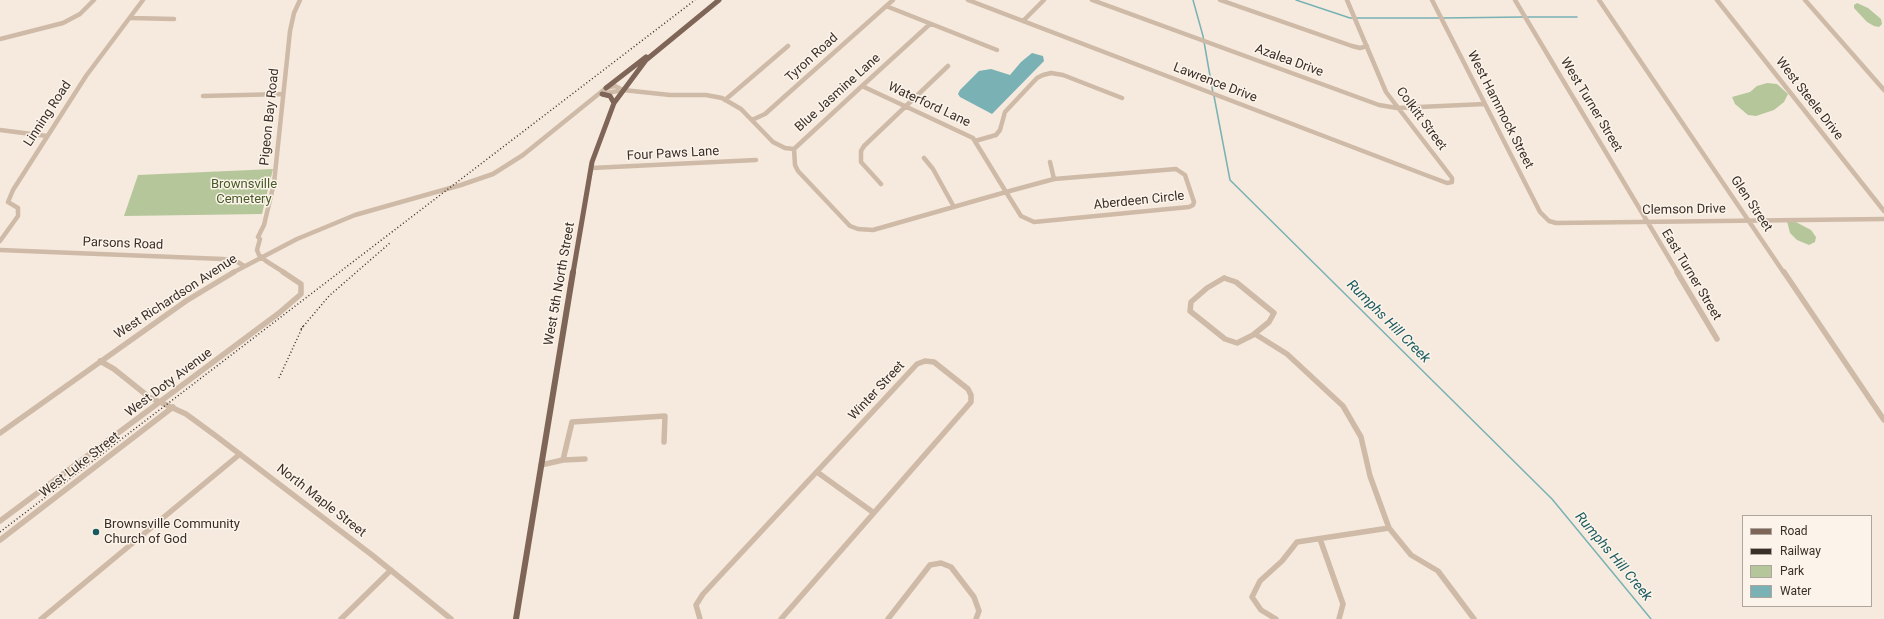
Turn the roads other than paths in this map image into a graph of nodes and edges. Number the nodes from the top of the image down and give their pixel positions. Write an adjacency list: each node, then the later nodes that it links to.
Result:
1 (94, 0): 21 (street)
2 (143, 0): 17 (street, Linning Road)
3 (300, 0): 31 (street, Pigeon Bay Road)
4 (719, 0): 25 (main road, West 5th North Street)
5 (893, 0): 16 (street, Tyron Road)
6 (968, 0): 19 (street, Lawrence Drive)
7 (1044, 0): 19 (street)
8 (1092, 0): 40 (street, Azalea Drive)
9 (1220, 0): 23 (street)
10 (1347, 0): 23 (street, Colkitt Street)
11 (1432, 0): 38 (street, West Hammock Street)
12 (1515, 0): 58 (street, West Turner Street)
13 (1599, 0): 57 (street, Glen Street)
14 (1717, 0): 55 (street, West Steele Drive)
15 (1805, 0): 30 (street)
16 (885, 7): 20 (street); 41 (street, Tyron Road)
17 (131, 18): 18 (street); 43 (street, Linning Road)
18 (174, 19)
19 (1023, 21): 51 (street, Lawrence Drive)
20 (930, 24): 24 (street); 27 (street, Blue Jasmine Lane)
21 (0, 39)
22 (788, 46): 35 (street)
23 (1367, 46): 40 (street, Colkitt Street)
24 (997, 50)
25 (652, 55): 28 (main road); 29 (main road, West 5th North Street)
26 (948, 66): 39 (street)
27 (862, 86): 39 (street, Waterford Lane); 45 (street, Blue Jasmine Lane)
28 (606, 88): 29 (street); 36 (street, West Richardson Avenue)
29 (623, 90): 32 (street, West Richardson Avenue); 35 (street); 37 (main road, West 5th North Street)
30 (1884, 90)
31 (283, 94): 33 (street); 62 (street, Pigeon Bay Road)
32 (602, 94): 36 (street, West Richardson Avenue); 37 (main road)
33 (203, 96)
34 (1122, 98): 44 (street)
35 (725, 100): 41 (street)
36 (591, 101): 62 (street, West Richardson Avenue)
37 (614, 103): 49 (main road, West 5th North Street)
38 (1485, 104): 40 (street, Azalea Drive); 59 (street, West Hammock Street)
39 (906, 107): 44 (street, Waterford Lane); 52 (street)
40 (1397, 108): 51 (street, Colkitt Street)
41 (752, 120): 45 (street)
42 (0, 130): 43 (street)
43 (47, 136): 60 (street, Linning Road)
44 (975, 141): 53 (street, Waterford Lane)
45 (794, 149): 54 (street, Blue Jasmine Lane)
46 (924, 158): 54 (street)
47 (756, 160): 49 (street, Four Paws Lane)
48 (1050, 162): 50 (street)
49 (592, 168): 75 (main road, West 5th North Street)
50 (1054, 179): 53 (street, Aberdeen Circle); 53 (street, Aberdeen Circle)
51 (1453, 181)
52 (881, 184)
53 (1006, 192): 54 (street, Blue Jasmine Lane)
54 (954, 206)
55 (1884, 211)
56 (1884, 219): 57 (street, Clemson Drive)
57 (1748, 220): 58 (street, Clemson Drive); 69 (street, Glen Street)
58 (1647, 222): 59 (street, Clemson Drive); 65 (street, East Turner Street)
59 (1556, 223)
60 (0, 241)
61 (0, 250): 63 (street, Parsons Road)
62 (261, 256): 63 (street, West Richardson Avenue); 67 (street, West Doty Avenue)
63 (244, 266): 66 (street, West Richardson Avenue)
64 (1255, 334): 64 (street); 79 (street)
65 (1716, 339)
66 (100, 361): 67 (street, North Maple Street); 70 (street, West Richardson Avenue)
67 (161, 402): 68 (street, North Maple Street); 78 (street, West Doty Avenue)
68 (172, 407): 72 (street, North Maple Street); 81 (street, West Luke Street)
69 (1884, 420)
70 (0, 433)
71 (664, 442): 74 (street)
72 (240, 454): 82 (street, North Maple Street); 83 (street)
73 (585, 458): 74 (street)
74 (564, 460): 75 (street)
75 (541, 465): 86 (main road, West 5th North Street)
76 (816, 472): 77 (street); 77 (street, Winter Street); 87 (street, Winter Street)
77 (874, 513): 88 (street, Winter Street)
78 (0, 522)
79 (1389, 528): 80 (street); 93 (street)
80 (1320, 539): 91 (street); 92 (street)
81 (0, 540)
82 (391, 570): 84 (street); 85 (street, North Maple Street)
83 (41, 619)
84 (341, 619)
85 (451, 619)
86 (516, 619)
87 (700, 619)
88 (781, 619)
89 (888, 619): 90 (street)
90 (976, 619)
91 (1276, 619)
92 (1339, 619)
93 (1474, 619)

